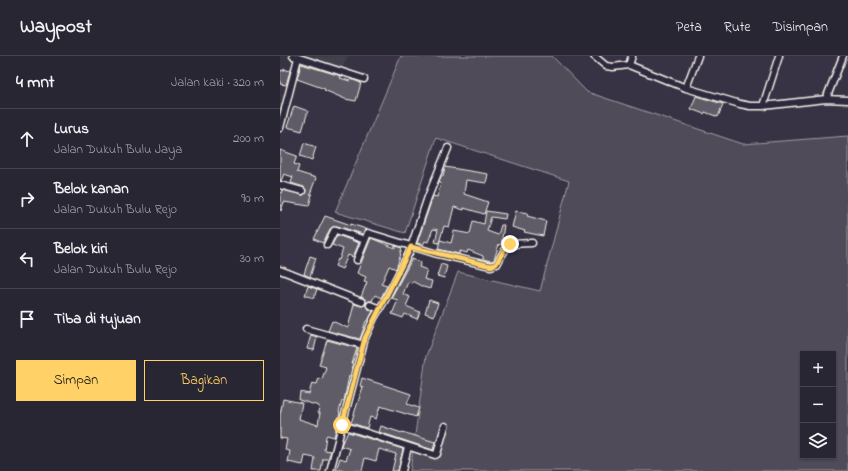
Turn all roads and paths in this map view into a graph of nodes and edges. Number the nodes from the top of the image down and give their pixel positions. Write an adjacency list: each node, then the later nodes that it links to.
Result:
1 (594, 56): 7 (street)
2 (632, 56): 7 (street)
3 (698, 56): 9 (street)
4 (779, 56): 12 (street)
5 (843, 56): 10 (street)
6 (296, 57): 8 (street); 13 (street)
7 (629, 65): 9 (street)
8 (364, 79)
9 (686, 88): 12 (street)
10 (826, 99): 11 (street); 12 (street)
11 (848, 100)
12 (763, 106)
13 (280, 128)
14 (448, 148): 20 (street)
15 (280, 185): 16 (street)
16 (302, 191)
17 (365, 240): 19 (street); 20 (street); 21 (street)
18 (532, 243): 20 (street)
19 (327, 245)
20 (411, 247): 25 (street)
21 (357, 260)
22 (280, 270): 23 (street)
23 (362, 302)
24 (370, 305): 25 (street)
25 (380, 309): 27 (street)
26 (306, 329): 27 (street)
27 (363, 345): 28 (street)
28 (342, 425): 30 (street); 31 (street)
29 (445, 426): 30 (street)
30 (408, 447): 32 (street)
31 (330, 471)
32 (402, 471)

